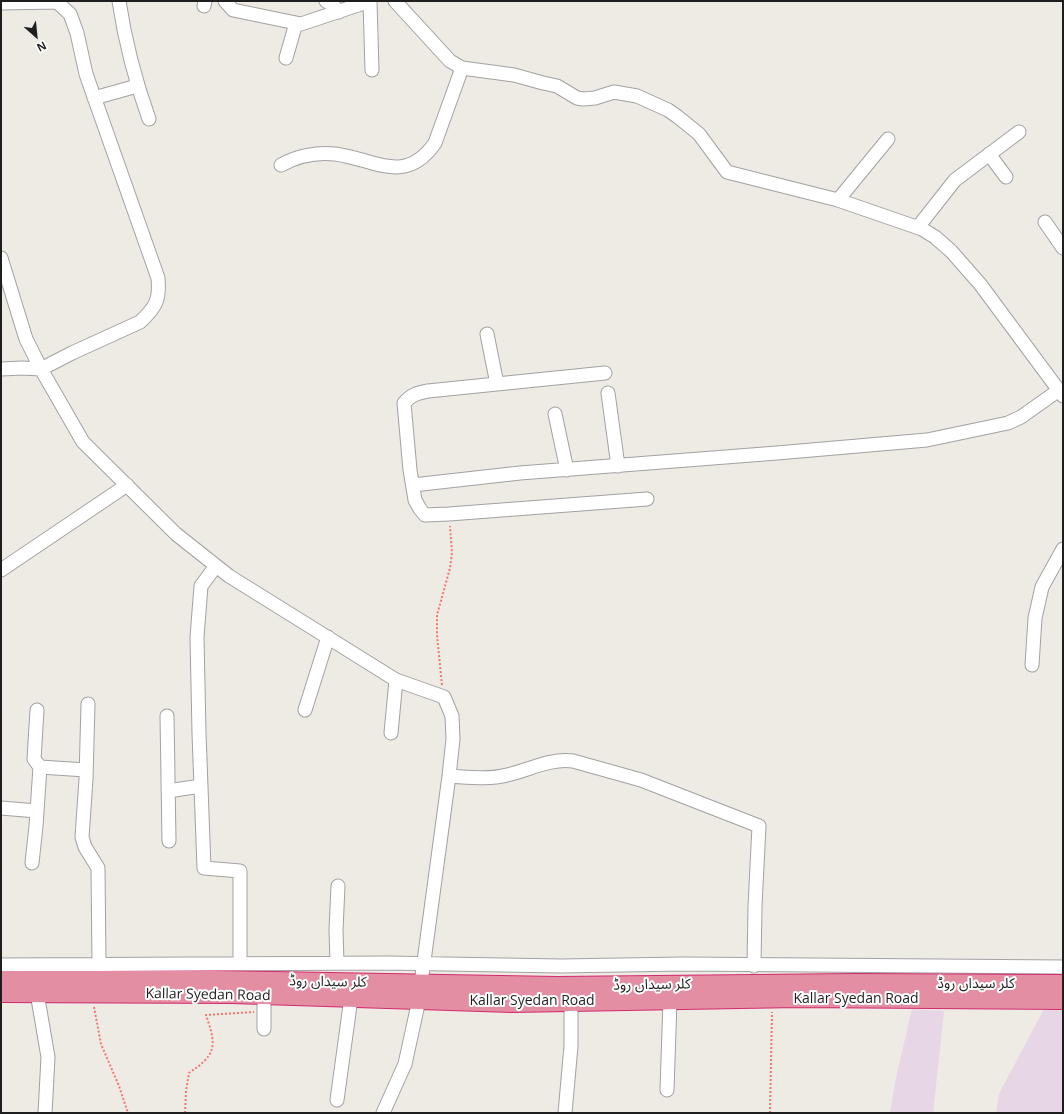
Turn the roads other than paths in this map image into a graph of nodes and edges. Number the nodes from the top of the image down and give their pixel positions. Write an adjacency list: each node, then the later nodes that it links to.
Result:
1 (119, 1): 13 (street)
2 (225, 1): 9 (street)
3 (326, 1): 8 (street)
4 (370, 1): 8 (street); 12 (street)
5 (395, 1): 11 (street)
6 (56, 2): 7 (street); 14 (street)
7 (1, 3)
8 (339, 12): 9 (street)
9 (296, 23): 10 (street)
10 (286, 58)
11 (462, 68): 19 (street); 21 (street)
12 (372, 70)
13 (137, 86): 14 (street); 15 (street)
14 (94, 98): 28 (street)
15 (149, 119)
16 (1019, 132): 18 (street)
17 (888, 139): 21 (street)
18 (989, 154): 20 (street); 23 (street)
19 (281, 165)
20 (1006, 177)
21 (838, 200): 23 (street)
22 (1045, 222): 24 (street)
23 (918, 227): 32 (street)
24 (1063, 248)
25 (1, 258): 28 (street)
26 (487, 334): 30 (street)
27 (1, 369): 28 (street)
28 (41, 370): 37 (street)
29 (605, 373): 30 (street)
30 (497, 384): 36 (street)
31 (608, 392): 34 (street)
32 (1061, 393): 34 (street)
33 (555, 414): 35 (street)
34 (618, 466): 35 (street)
35 (567, 470): 36 (street)
36 (413, 485): 38 (street)
37 (127, 486): 40 (street); 41 (street)
38 (647, 499)
39 (1063, 549): 43 (street)
40 (216, 566): 42 (street); 53 (street)
41 (1, 570)
42 (328, 637): 44 (street); 47 (street)
43 (1032, 665)
44 (396, 680): 49 (street); 52 (street)
45 (88, 704): 51 (street)
46 (37, 710): 50 (street)
47 (305, 710)
48 (168, 716): 54 (street)
49 (391, 733)
50 (40, 767): 51 (street); 56 (street)
51 (86, 770): 63 (street)
52 (449, 776): 62 (street); 65 (street)
53 (201, 786): 54 (street); 60 (street)
54 (168, 791): 57 (street)
55 (1, 808): 56 (street)
56 (37, 811): 58 (street)
57 (169, 841)
58 (32, 863)
59 (338, 886): 61 (street)
60 (240, 963): 61 (street); 63 (street)
61 (337, 963): 62 (street)
62 (423, 963): 65 (street); 69 (street)
63 (99, 964): 64 (street)
64 (1, 965)
65 (754, 966): 66 (street)
66 (1063, 967)
67 (1, 980): 69 (highway, کلر سیداں روڈ)
68 (1063, 984): 69 (highway, کلر سیداں روڈ)
69 (420, 992): 72 (highway, Kallar Syedan Road); 75 (highway, Kallar Syedan Road); 81 (street)
70 (1, 993): 71 (highway, Kallar Syedan Road)
71 (37, 993): 76 (highway, Kallar Syedan Road); 80 (street)
72 (351, 998): 76 (highway, Kallar Syedan Road); 79 (street)
73 (670, 1000): 74 (highway, Kallar Syedan Road); 75 (highway, Kallar Syedan Road); 78 (street)
74 (1063, 1000)
75 (571, 1002): 82 (street)
76 (264, 1003): 77 (street)
77 (264, 1029)
78 (667, 1090)
79 (336, 1100)
80 (45, 1113)
81 (383, 1113)
82 (565, 1113)

